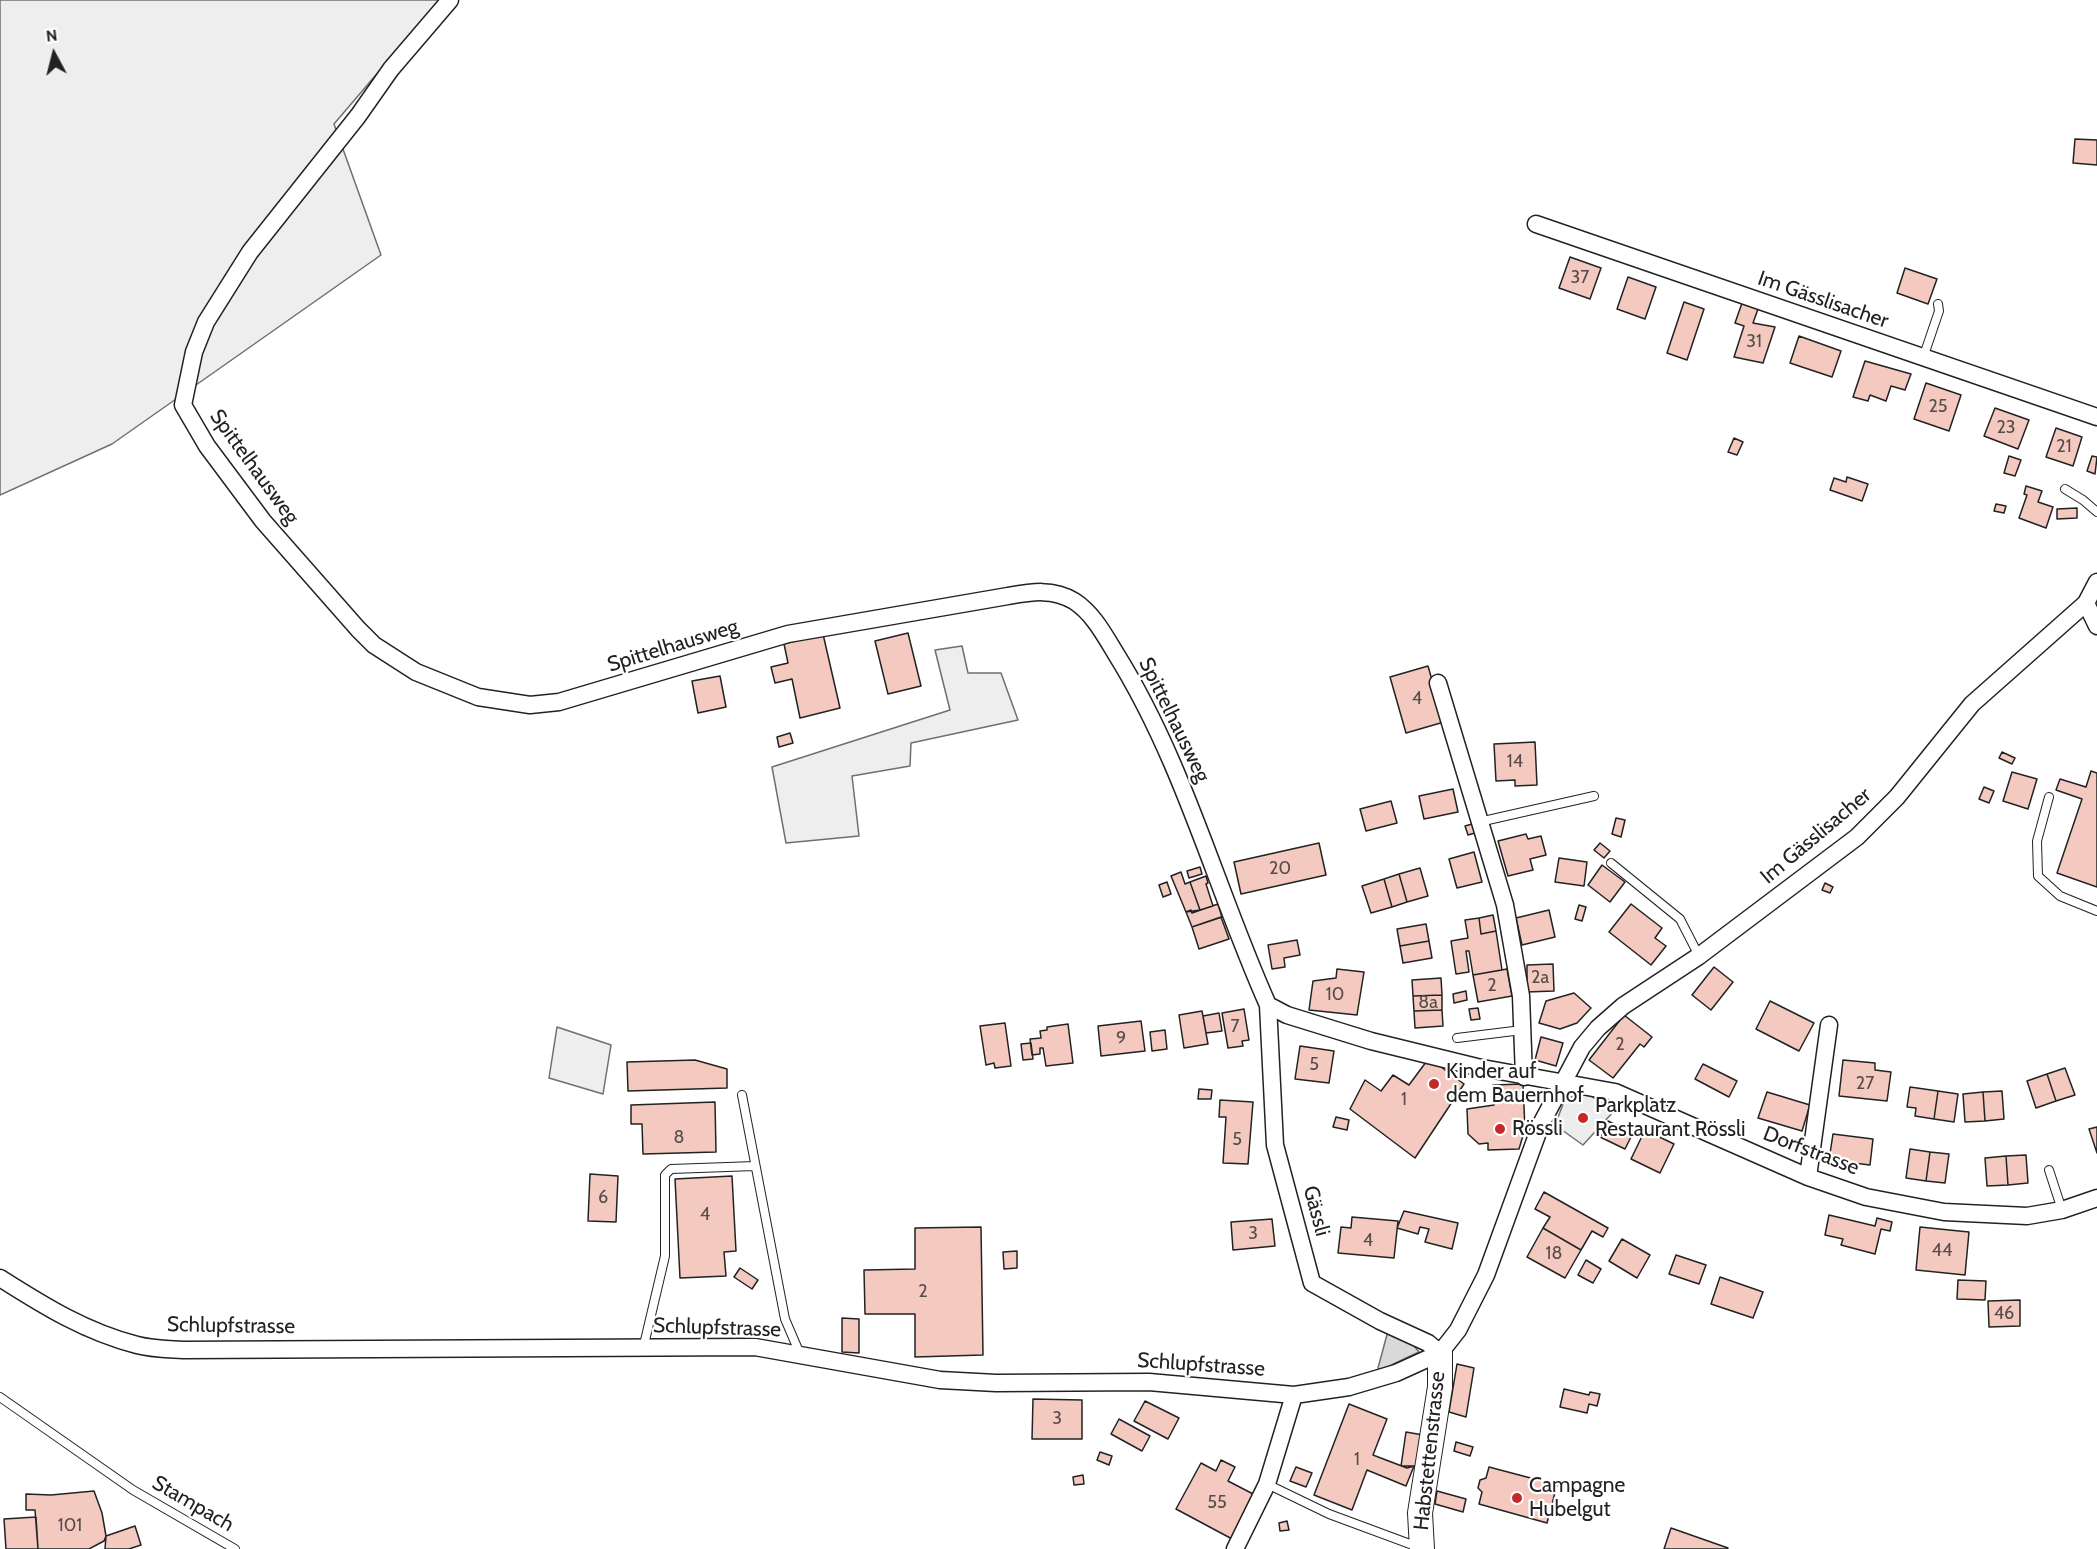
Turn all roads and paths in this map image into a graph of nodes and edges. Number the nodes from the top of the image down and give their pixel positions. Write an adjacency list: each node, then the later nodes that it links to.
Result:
1 (450, 0): 18 (street, Spittelhausweg)
2 (1536, 224): 4 (street, Im Gässlisacher)
3 (1938, 304): 4 (lane)
4 (1923, 359): 5 (street, Im Gässlisacher)
5 (2097, 417)
6 (2065, 489): 7 (lane)
7 (2097, 512)
8 (2097, 582): 9 (street, Im Gässlisacher)
9 (2086, 603): 10 (street); 17 (street, Im Gässlisacher)
10 (2097, 626)
11 (1438, 683): 14 (street)
12 (1594, 796): 14 (lane)
13 (2049, 797): 16 (lane)
14 (1479, 822): 20 (street)
15 (1611, 862): 17 (lane)
16 (2097, 911)
17 (1699, 956): 23 (street, Im Gässlisacher)
18 (1268, 1005): 22 (street); 32 (street, Gässli)
19 (1829, 1025): 27 (street)
20 (1522, 1030): 21 (lane); 22 (street)
21 (1457, 1038)
22 (1524, 1077): 23 (street)
23 (1563, 1083): 27 (street, Dorfstrasse); 32 (street)
24 (742, 1095): 25 (lane)
25 (755, 1166): 31 (lane); 33 (lane)
26 (2049, 1170): 29 (lane)
27 (1808, 1177): 29 (street, Dorfstrasse)
28 (2097, 1198): 29 (street, Dorfstrasse)
29 (2062, 1210)
30 (0, 1278): 31 (street, Schlupfstrasse)
31 (643, 1349): 33 (street, Schlupfstrasse)
32 (1440, 1353): 34 (street, Schlupfstrasse); 39 (street, Habstettenstrasse)
33 (801, 1354): 34 (street, Schlupfstrasse)
34 (1294, 1395): 36 (street)
35 (0, 1397): 37 (lane, Stampach)
36 (1267, 1484): 38 (street); 39 (lane)
37 (235, 1549)
38 (1235, 1549)
39 (1422, 1549)

